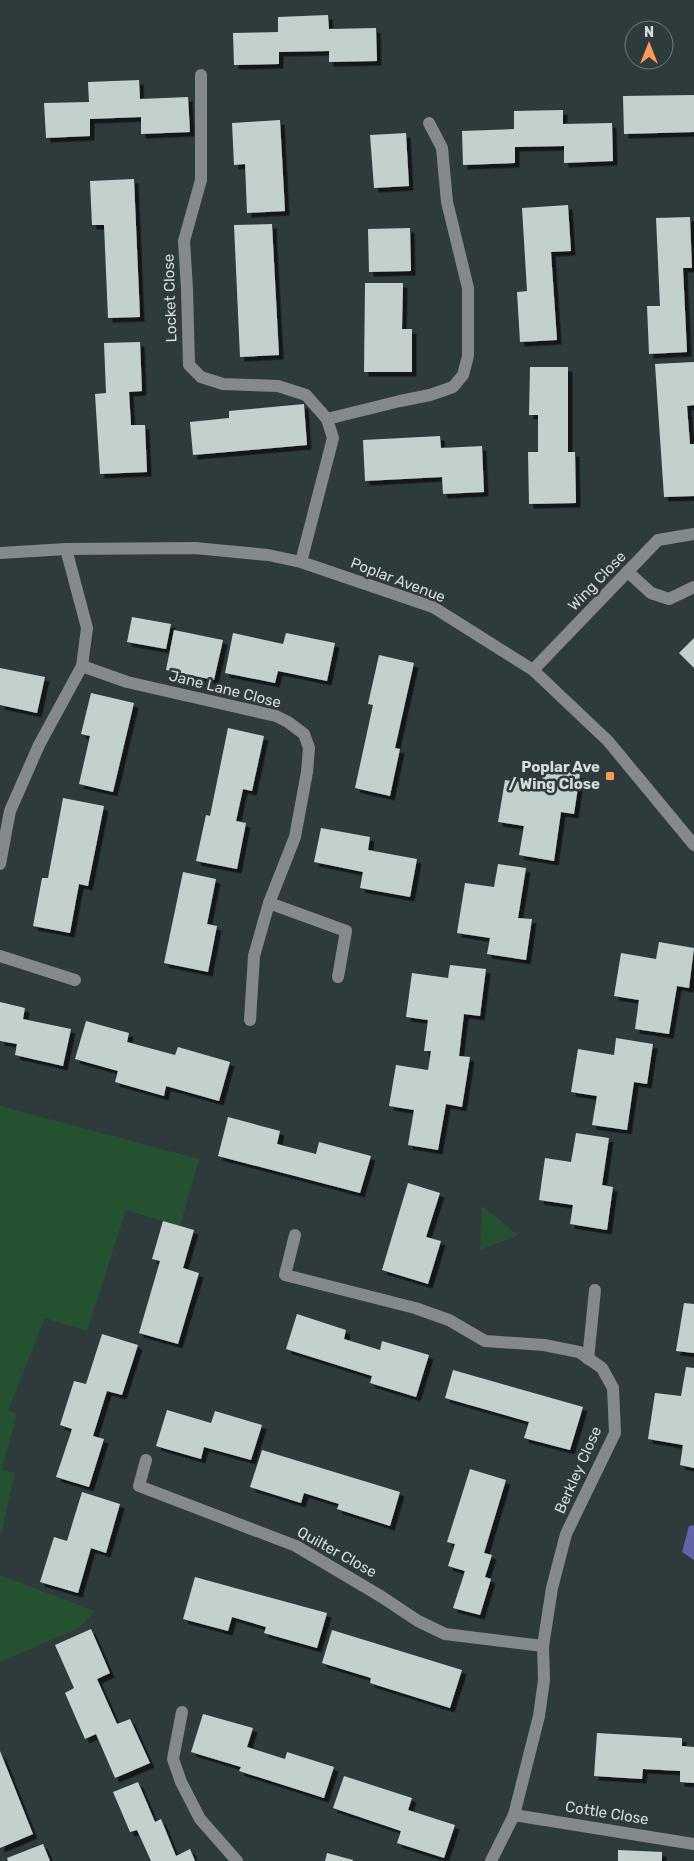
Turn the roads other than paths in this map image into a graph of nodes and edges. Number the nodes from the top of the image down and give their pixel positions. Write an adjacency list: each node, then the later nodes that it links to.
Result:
1 (201, 76): 3 (street, Locket Close)
2 (429, 123): 3 (street)
3 (327, 419): 7 (street, Locket Close)
4 (694, 534): 8 (street, Wing Close)
5 (66, 549): 6 (street, Poplar Avenue); 7 (street, Poplar Avenue); 10 (street)
6 (0, 553)
7 (301, 562): 11 (street, Poplar Avenue)
8 (628, 572): 9 (street); 11 (street, Wing Close)
9 (694, 587)
10 (82, 666): 13 (street); 14 (street, Jane Lane Close)
11 (533, 670): 12 (street, Poplar Avenue)
12 (694, 845)
13 (0, 864)
14 (269, 903): 16 (street); 18 (street, Jane Lane Close)
15 (0, 956): 17 (street)
16 (338, 977)
17 (75, 980)
18 (250, 1020)
19 (295, 1235): 21 (street, Berkley Close)
20 (595, 1290): 21 (street)
21 (588, 1359): 23 (street, Berkley Close)
22 (146, 1460): 23 (street, Quilter Close)
23 (543, 1646): 25 (street, Berkley Close)
24 (182, 1712): 27 (street)
25 (514, 1815): 26 (street, Cottle Close); 28 (street, Berkley Close)
26 (694, 1844)
27 (237, 1861)
28 (490, 1861)

